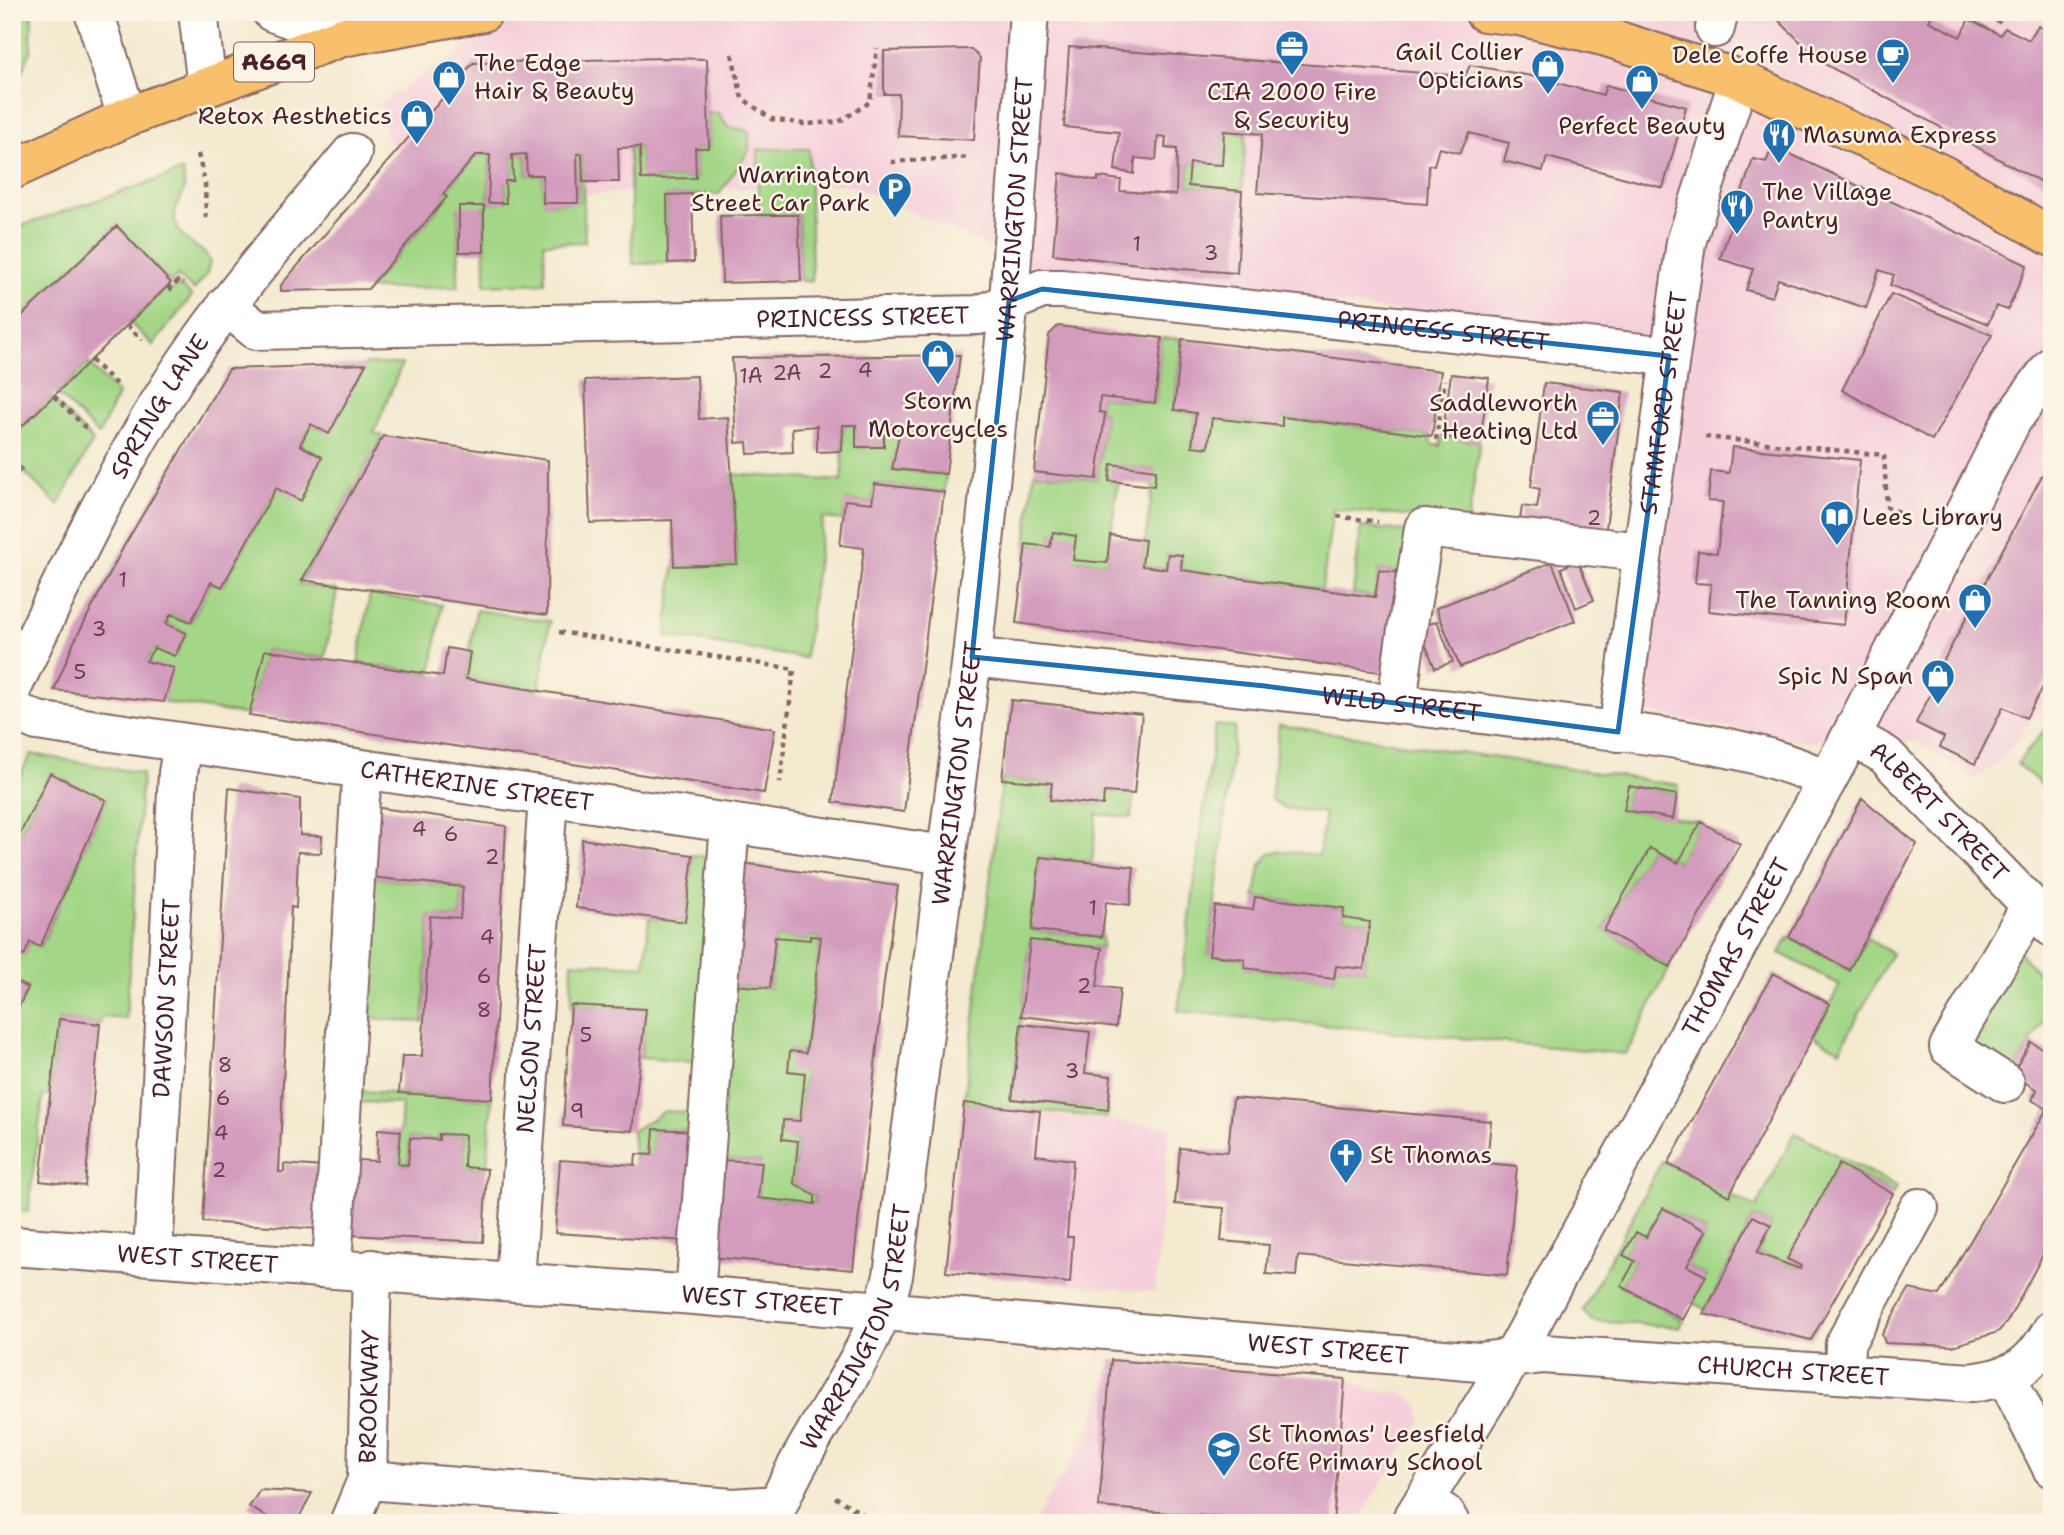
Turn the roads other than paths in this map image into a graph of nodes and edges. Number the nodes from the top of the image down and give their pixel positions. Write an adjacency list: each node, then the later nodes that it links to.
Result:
1 (94, 12): 10 (street)
2 (198, 12): 9 (street)
3 (272, 12): 7 (street)
4 (483, 12): 7 (main road, A669)
5 (1029, 12): 14 (street, WARRINGTON STREET)
6 (1484, 12): 8 (main road)
7 (342, 37): 9 (main road, A669)
8 (1739, 79): 13 (main road); 16 (street, STAMFORD STREET)
9 (207, 87): 10 (main road, A669)
10 (127, 117): 12 (main road, A669)
11 (352, 153): 15 (street, SPRING LANE)
12 (12, 170)
13 (2052, 237)
14 (1009, 301): 15 (street, PRINCESS STREET); 16 (street, PRINCESS STREET); 19 (street, WARRINGTON STREET)
15 (226, 305): 20 (street, SPRING LANE)
16 (1669, 356): 18 (street, STAMFORD STREET)
17 (2052, 366): 24 (street, THOMAS STREET)
18 (1642, 552): 21 (street); 23 (street, STAMFORD STREET)
19 (972, 657): 21 (street, WILD STREET); 30 (street, WARRINGTON STREET)
20 (12, 688)
21 (1398, 702): 23 (street, WILD STREET)
22 (12, 710): 25 (street, CATHERINE STREET)
23 (1618, 732): 27 (street, WILD STREET)
24 (1850, 736): 27 (street, THOMAS STREET); 31 (street, ALBERT STREET)
25 (183, 744): 26 (street, CATHERINE STREET); 35 (street, DAWSON STREET)
26 (365, 772): 28 (street, CATHERINE STREET); 36 (street)
27 (1827, 780): 42 (street, THOMAS STREET)
28 (548, 797): 29 (street, CATHERINE STREET); 38 (street, NELSON STREET)
29 (730, 823): 30 (street, CATHERINE STREET); 39 (street)
30 (945, 855): 40 (street, WARRINGTON STREET)
31 (2042, 916): 32 (street)
32 (2006, 1083)
33 (1919, 1208): 43 (street)
34 (12, 1246): 35 (street, WEST STREET)
35 (153, 1255): 36 (street, WEST STREET)
36 (332, 1266): 37 (street, WEST STREET)
37 (372, 1269): 38 (street, WEST STREET); 46 (street, BROOKWAY)
38 (515, 1281): 39 (street, WEST STREET)
39 (695, 1294): 40 (street, WEST STREET)
40 (884, 1311): 42 (street, WEST STREET); 47 (street, WARRINGTON STREET)
41 (2052, 1330): 44 (street)
42 (1513, 1357): 43 (street, CHURCH STREET); 48 (street, THOMAS STREET)
43 (1843, 1374): 44 (street, CHURCH STREET)
44 (2007, 1378): 45 (street)
45 (2052, 1468)
46 (366, 1480): 47 (street); 49 (street, BROOKWAY)
47 (586, 1510)
48 (1428, 1515)
49 (349, 1523)

